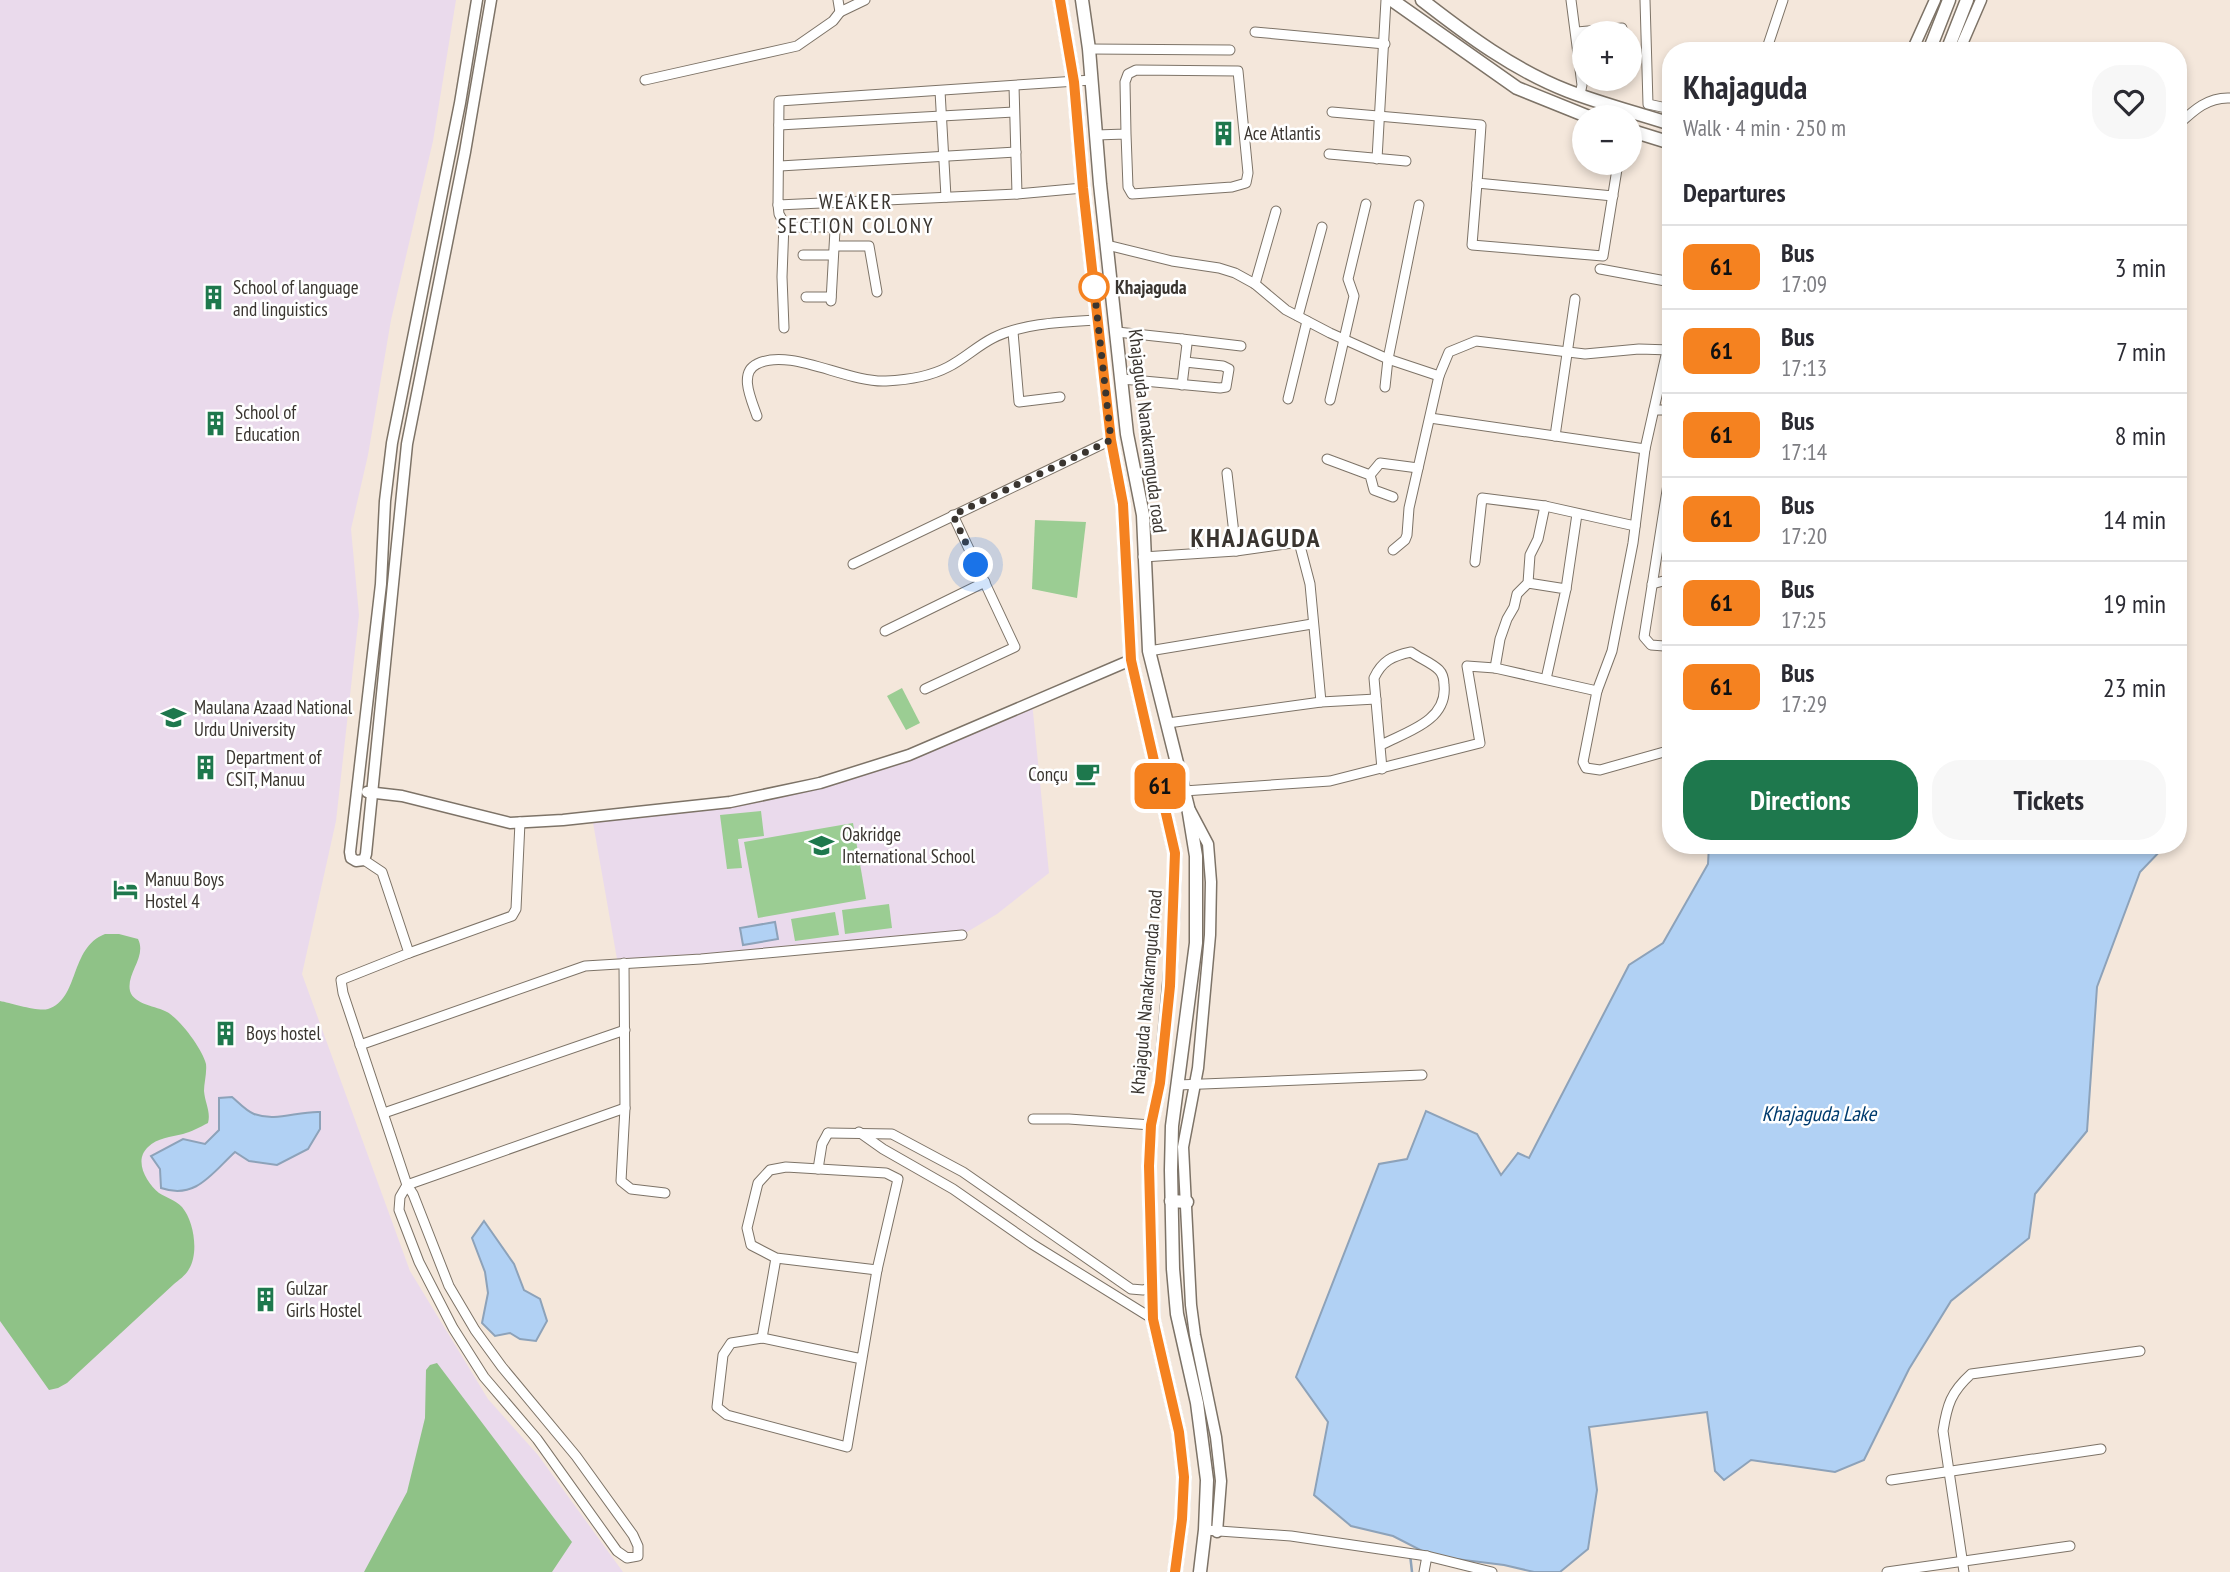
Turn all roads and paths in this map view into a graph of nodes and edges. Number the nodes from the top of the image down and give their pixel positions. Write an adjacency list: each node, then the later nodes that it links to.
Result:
1 (477, 0): 141 (street)
2 (491, 0): 143 (street)
3 (838, 0): 17 (street)
4 (865, 0): 17 (street)
5 (1060, 0): 33 (main road, Khajaguda Nanakramguda road)
6 (1082, 0): 29 (main road, Khajaguda Nanakramguda road)
7 (1386, 0): 27 (street)
8 (1392, 0): 28 (main road)
9 (1422, 0): 21 (main road)
10 (1571, 0): 19 (street)
11 (1645, 0): 39 (street)
12 (1783, 0): 22 (street)
13 (1935, 0): 23 (street)
14 (1949, 0): 24 (main road)
15 (1968, 0): 18 (main road)
16 (1981, 0): 18 (street)
17 (840, 12): 31 (street)
18 (1967, 15): 25 (main road); 26 (street)
19 (1575, 21)
20 (1255, 32): 27 (street)
21 (1469, 36): 28 (main road); 37 (main road)
22 (1769, 42)
23 (1916, 42)
24 (1932, 42)
25 (1952, 42)
26 (1961, 42)
27 (1385, 44): 44 (street)
28 (1460, 47): 40 (main road)
29 (1089, 49): 30 (street); 32 (main road, Khajaguda Nanakramguda road)
30 (1230, 50)
31 (645, 80)
32 (1092, 80): 33 (street); 50 (main road, Khajaguda Nanakramguda road)
33 (1074, 82): 34 (street); 60 (main road, Khajaguda Nanakramguda road)
34 (1014, 86): 35 (street); 41 (street)
35 (940, 90): 43 (street); 47 (street)
36 (1581, 91): 37 (street)
37 (1580, 94): 46 (main road)
38 (2230, 98): 45 (street)
39 (1662, 107)
40 (1572, 110)
41 (1014, 112): 43 (street); 52 (street)
42 (1332, 112): 44 (street)
43 (941, 116): 47 (street); 54 (street)
44 (1380, 116): 55 (street); 59 (street)
45 (2187, 117)
46 (1662, 121)
47 (779, 125): 57 (street)
48 (1126, 134): 48 (street); 50 (street)
49 (1642, 134): 51 (main road)
50 (1096, 135): 70 (main road, Khajaguda Nanakramguda road)
51 (1662, 140)
52 (1016, 152): 54 (street); 61 (street)
53 (1329, 153): 55 (street)
54 (943, 156): 57 (street); 63 (street)
55 (1377, 159): 56 (street)
56 (1406, 161)
57 (780, 166): 65 (street)
58 (1616, 175): 62 (street)
59 (1476, 183): 62 (street); 62 (street)
60 (1083, 188): 61 (street); 80 (main road, Khajaguda Nanakramguda road)
61 (1017, 194): 63 (street)
62 (1613, 196)
63 (946, 197): 65 (street)
64 (1366, 204): 85 (street)
65 (778, 205): 68 (street)
66 (1419, 205): 89 (street)
67 (1276, 211): 75 (street)
68 (784, 227): 71 (street); 81 (street)
69 (1322, 227): 79 (street)
70 (1107, 245): 75 (street); 83 (main road, Khajaguda Nanakramguda road)
71 (834, 251): 72 (street); 76 (street); 77 (street)
72 (803, 255)
73 (1600, 269): 74 (street)
74 (1662, 280)
75 (1255, 284): 79 (street)
76 (877, 292)
77 (806, 297)
78 (1575, 299): 88 (street)
79 (1302, 319): 85 (street); 97 (street)
80 (1097, 320): 82 (street); 104 (main road, Khajaguda Nanakramguda road)
81 (784, 328)
82 (1013, 332): 96 (street); 101 (street)
83 (1116, 332): 84 (street); 92 (main road, Khajaguda Nanakramguda road)
84 (1182, 339): 86 (street); 90 (street)
85 (1345, 340): 89 (street); 98 (street)
86 (1241, 346)
87 (1662, 350): 88 (street)
88 (1566, 353): 91 (street); 103 (street)
89 (1388, 359): 91 (street); 95 (street)
90 (1185, 362): 94 (street); 94 (street)
91 (1439, 376): 102 (street)
92 (1122, 379): 94 (street); 118 (main road, Khajaguda Nanakramguda road)
93 (1662, 380): 99 (street)
94 (1182, 385)
95 (1385, 387)
96 (1060, 397)
97 (1288, 398)
98 (1330, 400)
99 (1654, 410): 100 (street); 105 (street)
100 (1662, 410)
101 (757, 416)
102 (1430, 418): 103 (street); 107 (street)
103 (1555, 436): 105 (street)
104 (1111, 440): 113 (street); 130 (main road, Khajaguda Nanakramguda road)
105 (1645, 449): 114 (street)
106 (1327, 459): 109 (street)
107 (1419, 468): 109 (street); 116 (street)
108 (1227, 473): 117 (street)
109 (1370, 475): 110 (street)
110 (1393, 498)
111 (1545, 506): 112 (street); 119 (street); 123 (street)
112 (1577, 514): 114 (street); 125 (street)
113 (953, 515): 120 (street); 121 (street)
114 (1635, 526): 134 (street)
115 (1662, 545): 124 (street)
116 (1393, 550)
117 (1237, 551): 118 (street); 126 (street)
118 (1143, 557): 129 (main road, Khajaguda Nanakramguda road)
119 (1475, 562)
120 (853, 564)
121 (985, 582): 127 (street); 133 (street)
122 (1662, 582): 124 (street)
123 (1528, 583): 125 (street); 131 (street)
124 (1653, 584): 128 (street)
125 (1566, 589): 132 (street)
126 (1312, 624): 129 (street); 136 (street)
127 (885, 631)
128 (1662, 646)
129 (1149, 651): 137 (main road, Khajaguda Nanakramguda road)
130 (1131, 660): 145 (street); 158 (main road, Khajaguda Nanakramguda road)
131 (1496, 668): 132 (street); 140 (street)
132 (1546, 679): 134 (street)
133 (925, 689)
134 (1597, 691): 139 (street)
135 (1376, 699): 136 (street); 138 (street); 138 (street)
136 (1321, 702): 137 (street)
137 (1168, 723): 142 (main road, Khajaguda Nanakramguda road)
138 (1381, 745): 140 (street)
139 (1662, 753)
140 (1382, 769): 142 (street)
141 (357, 791): 143 (street); 146 (street)
142 (1184, 791): 144 (main road, Khajaguda Nanakramguda road)
143 (373, 793): 145 (street); 146 (street)
144 (1188, 807): 153 (main road, Khajaguda Nanakramguda road); 154 (street)
145 (520, 822): 148 (street)
146 (364, 860): 148 (street)
147 (962, 935): 149 (street)
148 (409, 953): 151 (street)
149 (624, 963): 150 (street); 151 (street)
150 (625, 1030): 155 (street); 156 (street)
151 (360, 1045): 156 (street)
152 (1422, 1075): 154 (street)
153 (1178, 1085): 154 (street); 163 (main road, Khajaguda Nanakramguda road)
154 (1194, 1085): 164 (street)
155 (625, 1108): 161 (street); 162 (street)
156 (384, 1113): 161 (street)
157 (1033, 1119): 158 (street)
158 (1151, 1125): 167 (main road, Khajaguda Nanakramguda road)
159 (859, 1132): 160 (street); 167 (street); 168 (street)
160 (820, 1170): 165 (street); 166 (street)
161 (407, 1185): 161 (street)
162 (665, 1193)
163 (1171, 1201): 164 (main road); 175 (main road, Khajaguda Nanakramguda road)
164 (1186, 1202): 175 (street)
165 (776, 1258): 166 (street); 169 (street)
166 (877, 1270): 171 (street)
167 (1153, 1287): 168 (main road, Khajaguda Nanakramguda road)
168 (1153, 1319): 179 (main road, Khajaguda Nanakramguda road)
169 (762, 1338): 171 (street); 171 (street)
170 (2140, 1351): 173 (street)
171 (862, 1359)
172 (2101, 1449): 173 (street)
173 (1949, 1472): 174 (street); 178 (street)
174 (1891, 1480)
175 (1211, 1531): 177 (street); 180 (main road, Khajaguda Nanakramguda road)
176 (2070, 1546): 178 (street)
177 (1427, 1556): 181 (street); 182 (street)
178 (1962, 1561): 183 (street); 184 (street)
179 (1175, 1572)
180 (1200, 1572)
181 (1424, 1572)
182 (1492, 1572)
183 (1887, 1572)
184 (1964, 1572)

